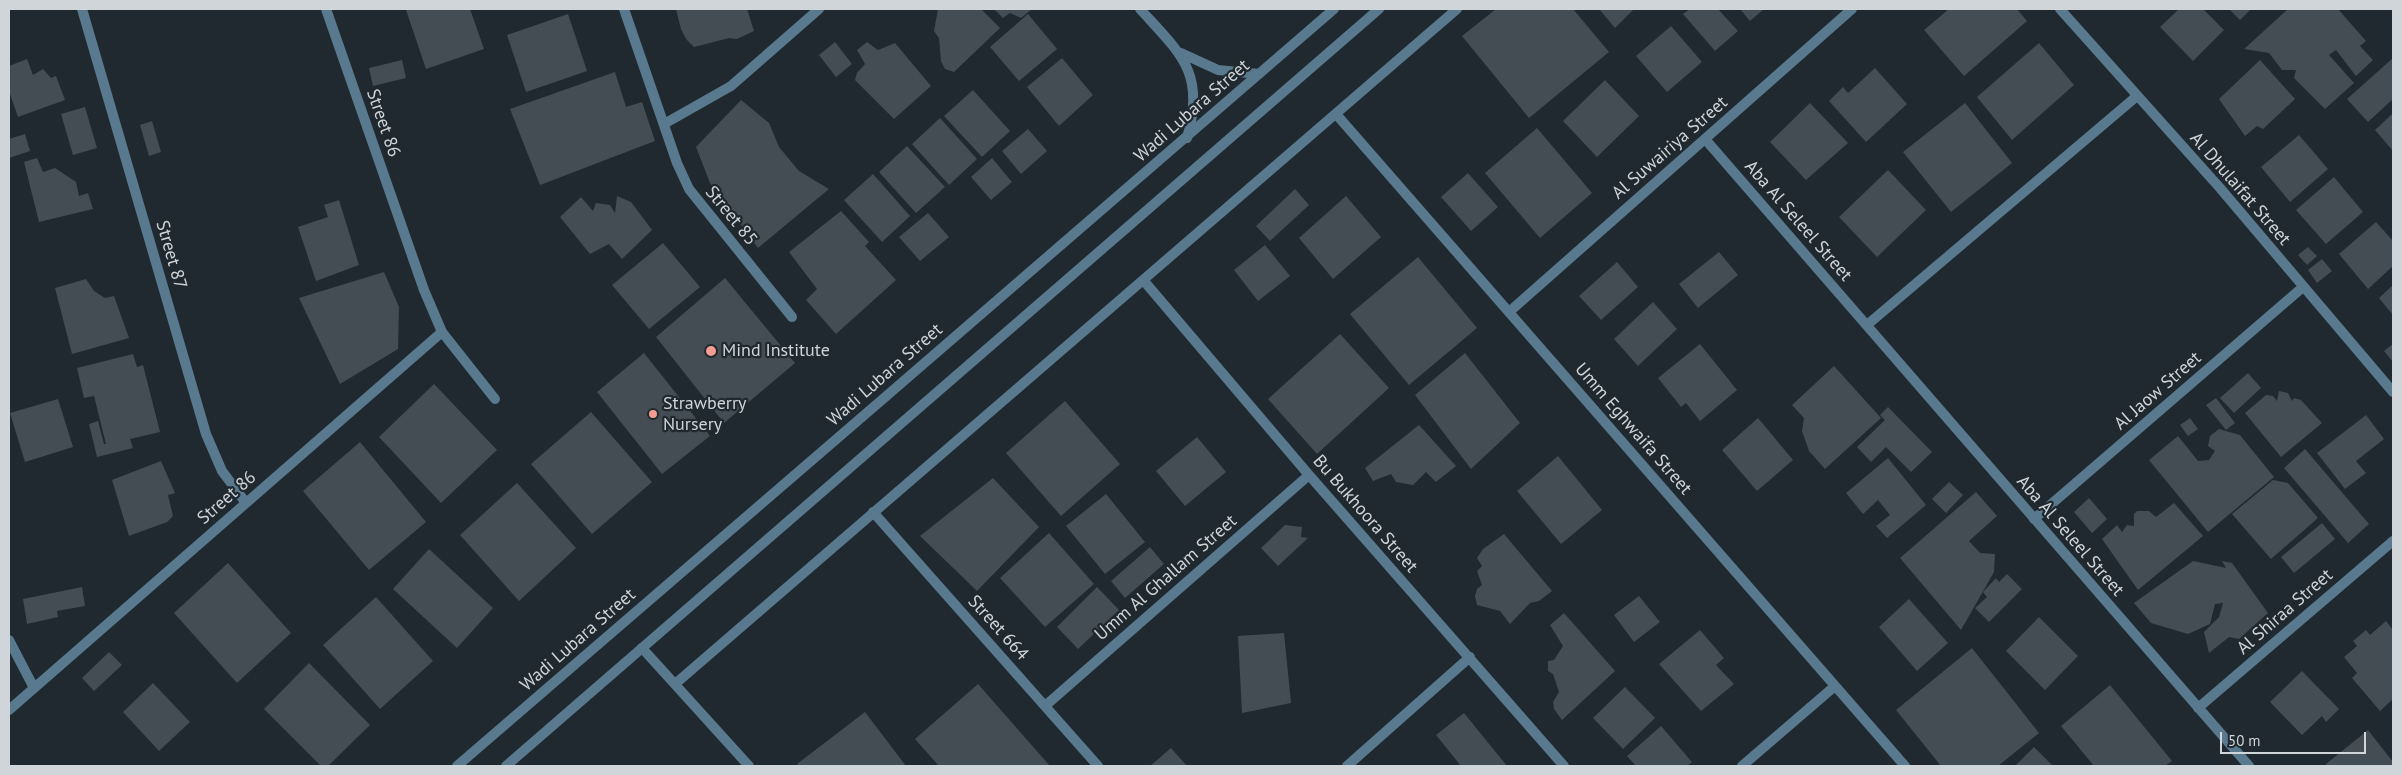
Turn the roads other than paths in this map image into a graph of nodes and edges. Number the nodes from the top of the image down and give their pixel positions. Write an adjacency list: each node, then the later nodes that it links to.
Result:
1 (82, 9): 27 (street, Street 87)
2 (326, 9): 23 (street, Street 86)
3 (624, 9): 15 (street, Street 85)
4 (819, 9): 15 (street)
5 (1140, 9): 11 (street)
6 (1334, 9): 12 (street, Wadi Lubara Street)
7 (1379, 9): 32 (street)
8 (1458, 9): 14 (street)
9 (1852, 9): 17 (street, Al Suwairiya Street)
10 (2060, 9): 13 (street, Al Dhulaifat Street)
11 (1181, 53): 12 (street); 16 (street)
12 (1259, 74): 16 (street, Wadi Lubara Street)
13 (2137, 96): 19 (street, Al Dhulaifat Street); 22 (street)
14 (1336, 114): 18 (street); 20 (street, Umm Eghwaifa Street)
15 (664, 124): 21 (street, Street 85)
16 (1187, 138): 40 (street, Wadi Lubara Street)
17 (1705, 139): 20 (street, Al Suwairiya Street); 22 (street, Aba Al Seleel Street)
18 (1144, 281): 26 (street, Bu Bukhoora Street); 28 (street)
19 (2303, 287): 24 (street, Al Dhulaifat Street); 29 (street, Al Jaow Street)
20 (1509, 312): 35 (street, Umm Eghwaifa Street)
21 (792, 317)
22 (1867, 326): 29 (street, Aba Al Seleel Street)
23 (442, 332): 25 (street, Street 86); 27 (street, Street 86)
24 (2393, 392)
25 (495, 399)
26 (1309, 475): 33 (street, Bu Bukhoora Street); 37 (street, Umm Al Ghallam Street)
27 (246, 503): 36 (street, Street 86)
28 (873, 512): 34 (street); 37 (street, Street 664)
29 (2034, 519): 38 (street, Aba Al Seleel Street)
30 (2393, 541): 38 (street, Al Shiraa Street)
31 (9, 640): 36 (street)
32 (642, 648): 34 (street); 41 (street)
33 (1470, 657): 44 (street); 45 (street, Bu Bukhoora Street)
34 (676, 684): 42 (street)
35 (1835, 686): 46 (street); 47 (street, Umm Eghwaifa Street)
36 (34, 688): 39 (street, Street 86)
37 (1045, 706): 43 (street, Street 664)
38 (2198, 708): 48 (street, Aba Al Seleel Street)
39 (9, 710)
40 (457, 766)
41 (506, 766)
42 (748, 766)
43 (1098, 766)
44 (1347, 766)
45 (1564, 766)
46 (1742, 766)
47 (1905, 766)
48 (2249, 766)

